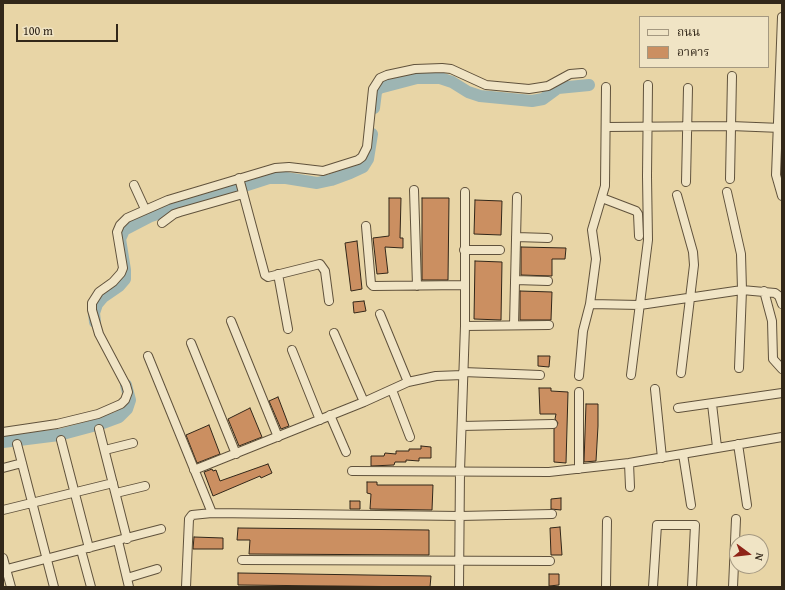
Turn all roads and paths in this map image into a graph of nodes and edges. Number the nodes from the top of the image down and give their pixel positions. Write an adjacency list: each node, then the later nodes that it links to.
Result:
1 (782, 17): 11 (street)
2 (582, 73): 13 (street)
3 (732, 76): 9 (street)
4 (648, 85): 7 (street)
5 (606, 87): 10 (street)
6 (688, 88): 8 (street)
7 (648, 126): 8 (street); 10 (street); 43 (street)
8 (689, 126): 9 (street); 14 (street)
9 (731, 126): 11 (street); 12 (street)
10 (606, 127): 23 (street)
11 (780, 128): 21 (street)
12 (730, 179)
13 (240, 181): 19 (street); 24 (street)
14 (686, 182)
15 (134, 185): 24 (street)
16 (414, 190): 35 (street)
17 (464, 192): 30 (street)
18 (727, 192): 37 (street)
19 (243, 194): 25 (street); 32 (street)
20 (677, 195): 39 (street)
21 (782, 196)
22 (517, 197): 27 (street)
23 (602, 198): 28 (street); 41 (street)
24 (146, 209): 74 (street)
25 (162, 224)
26 (366, 226): 35 (street)
27 (516, 236): 29 (street); 33 (street)
28 (639, 236)
29 (548, 238)
30 (464, 250): 31 (street); 36 (street)
31 (500, 250)
32 (278, 274): 40 (street); 49 (street)
33 (514, 280): 34 (street); 46 (street)
34 (548, 281)
35 (417, 286): 36 (street)
36 (465, 286): 48 (street)
37 (742, 290): 38 (street); 39 (street); 55 (street)
38 (764, 291): 42 (street); 54 (street)
39 (690, 296): 43 (street); 57 (street)
40 (329, 301)
41 (590, 304): 43 (street); 60 (street)
42 (782, 304)
43 (640, 305): 59 (street)
44 (380, 314): 61 (street)
45 (231, 321): 75 (street)
46 (514, 325): 47 (street); 48 (street)
47 (549, 325)
48 (465, 326): 56 (street)
49 (288, 329)
50 (334, 333): 66 (street)
51 (191, 343): 85 (street)
52 (292, 350): 70 (street)
53 (148, 356): 92 (street)
54 (782, 367)
55 (739, 368)
56 (463, 374): 58 (street); 61 (street); 72 (street)
57 (681, 374)
58 (540, 375)
59 (631, 375)
60 (579, 376)
61 (408, 382): 63 (street)
62 (655, 389): 87 (street)
63 (392, 390): 66 (street); 76 (street)
64 (579, 392): 91 (street)
65 (782, 393): 67 (street)
66 (364, 402): 69 (street)
67 (712, 404): 68 (street); 82 (street)
68 (678, 408)
69 (330, 415): 70 (street); 84 (street)
70 (320, 420): 75 (street)
71 (553, 424): 72 (street)
72 (462, 426): 94 (street)
73 (99, 429): 83 (street)
74 (3, 432)
75 (278, 437): 85 (street)
76 (410, 437)
77 (782, 438): 81 (street)
78 (61, 440): 98 (street)
79 (133, 443): 83 (street)
80 (17, 444): 88 (street)
81 (738, 444): 82 (street); 102 (street)
82 (717, 447): 86 (street)
83 (105, 450): 95 (street)
84 (346, 452)
85 (236, 454): 92 (street)
86 (683, 454): 87 (street); 101 (street)
87 (662, 458): 89 (street)
88 (22, 463): 90 (street); 100 (street)
89 (628, 463): 91 (street); 97 (street)
90 (3, 468)
91 (579, 469): 94 (street)
92 (194, 470): 104 (street)
93 (352, 471): 94 (street)
94 (460, 471): 106 (street)
95 (113, 483): 98 (street); 99 (street)
96 (145, 486): 99 (street)
97 (630, 487)
98 (74, 493): 100 (street); 112 (street)
99 (116, 493): 110 (street)
100 (33, 503): 103 (street); 114 (street)
101 (691, 505)
102 (747, 505)
103 (3, 510)
104 (212, 513): 106 (street); 125 (street)
105 (552, 514): 106 (street)
106 (460, 516): 116 (street)
107 (736, 519): 130 (street)
108 (607, 521): 127 (street)
109 (161, 529): 110 (street)
110 (127, 539): 111 (street)
111 (118, 541): 112 (street); 120 (street)
112 (85, 549): 114 (street); 123 (street)
113 (3, 558): 119 (street)
114 (46, 559): 119 (street); 122 (street)
115 (242, 560): 116 (street)
116 (460, 561): 117 (street); 126 (street)
117 (550, 561)
118 (157, 569): 120 (street)
119 (5, 570): 121 (street)
120 (127, 578): 124 (street)
121 (11, 587)
122 (54, 587)
123 (92, 587)
124 (129, 587)
125 (186, 587)
126 (459, 587)
127 (606, 587)
128 (653, 587): 129 (street)
129 (692, 587)
130 (732, 587)

